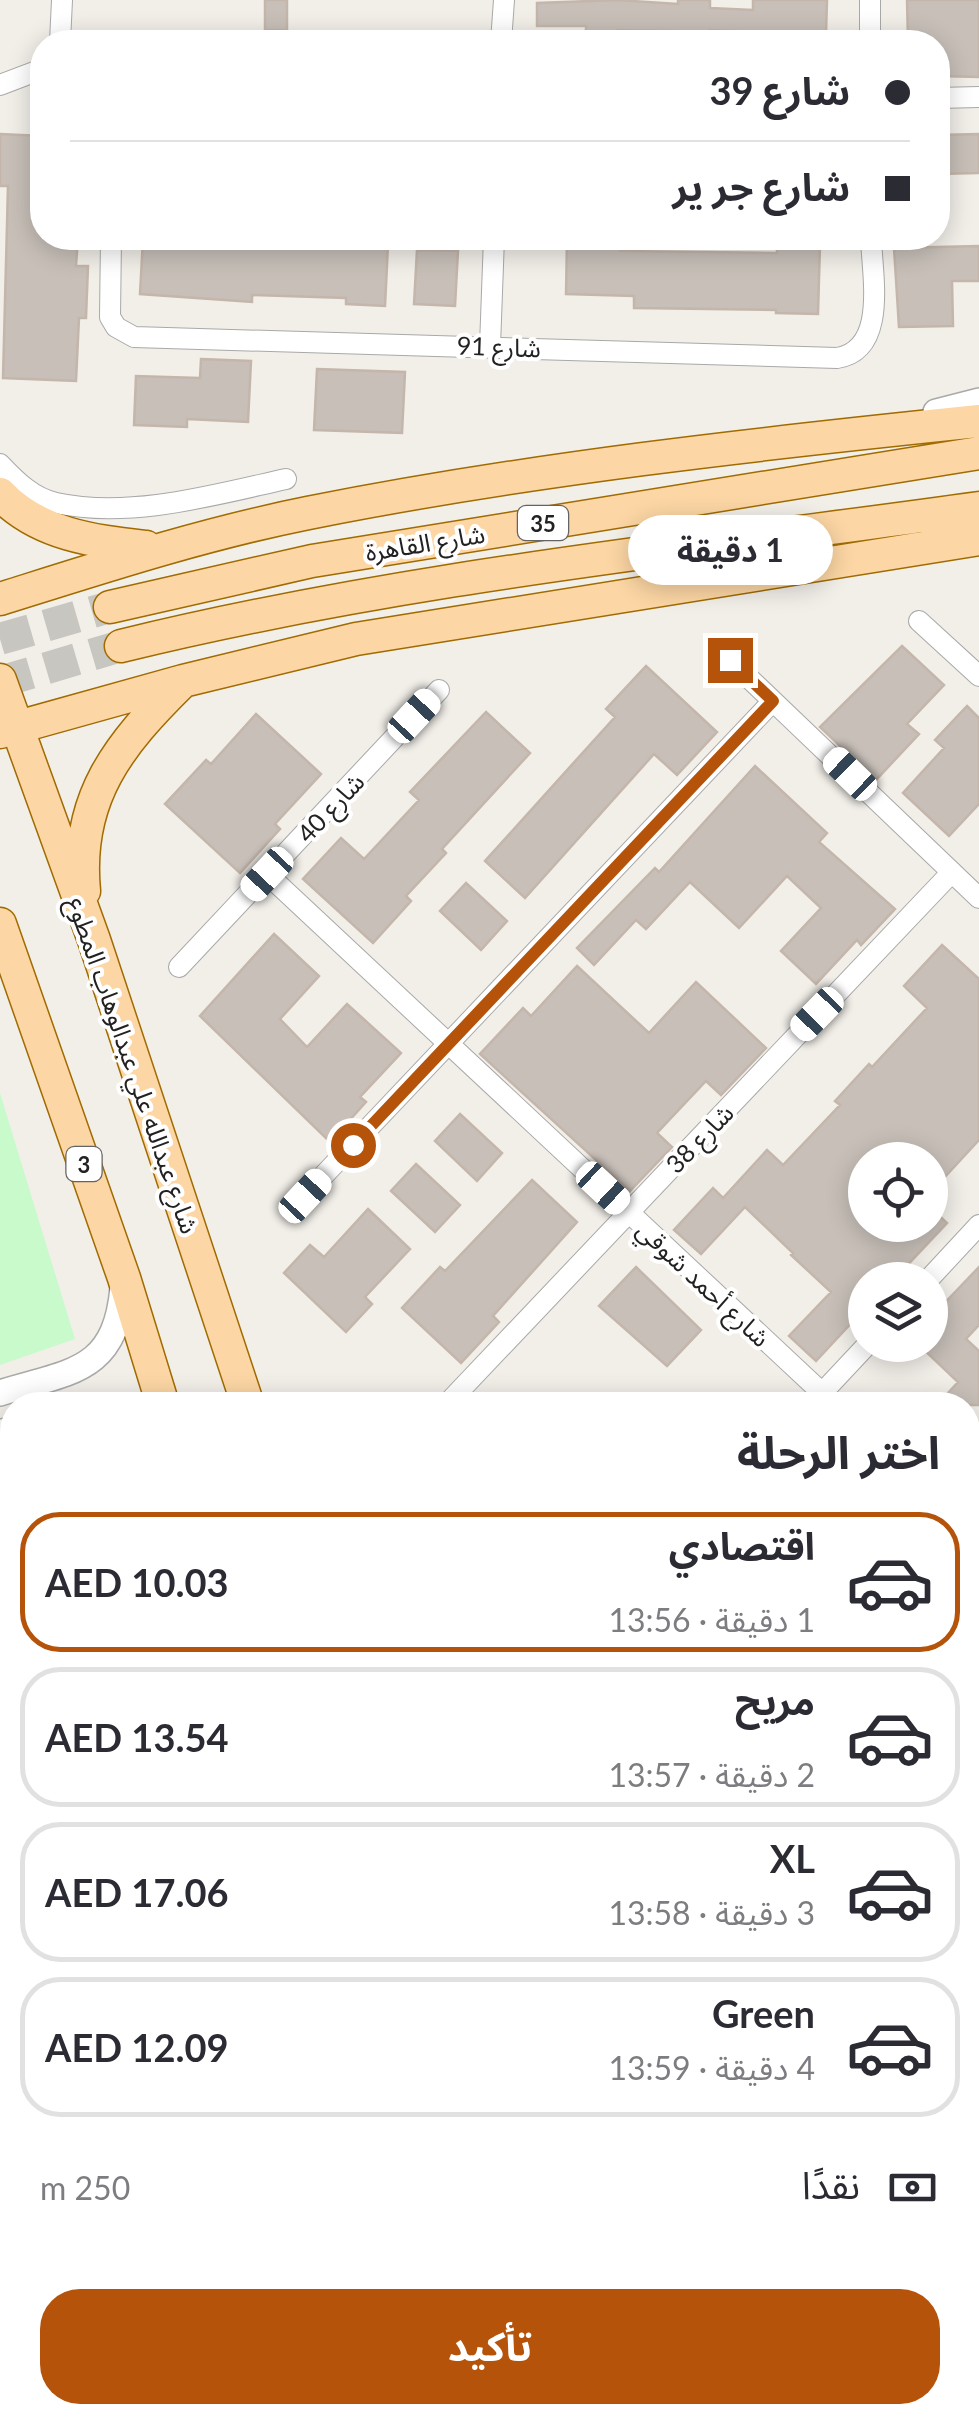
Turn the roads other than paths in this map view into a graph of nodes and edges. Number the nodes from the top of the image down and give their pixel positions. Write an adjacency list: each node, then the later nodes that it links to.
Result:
1 (62, 0): 4 (street)
2 (504, 0): 5 (street)
3 (870, 0): 6 (street)
4 (61, 30)
5 (503, 30)
6 (870, 30)
7 (30, 74): 8 (street)
8 (0, 85)
9 (979, 97): 10 (street)
10 (950, 98)
11 (111, 250): 14 (street, شارع 91)
12 (494, 250): 14 (street)
13 (872, 250): 14 (street, شارع 91)
14 (490, 346)
15 (978, 407): 22 (main road)
16 (979, 453): 24 (main road, شارع القاهرة / 35)
17 (0, 464): 18 (street)
18 (286, 479)
19 (0, 494): 22 (main road)
20 (979, 508): 26 (main road, شارع القاهرة / 35)
21 (979, 539): 30 (main road)
22 (161, 549): 23 (main road)
23 (0, 599)
24 (110, 607)
25 (919, 622): 28 (street)
26 (121, 646)
27 (730, 660): 32 (street)
28 (979, 676)
29 (0, 680): 33 (main road, شارع عبدالله علي عبدالوهاب المطوع)
30 (183, 681): 33 (main road); 38 (main road)
31 (439, 690): 35 (street, شارع 40)
32 (773, 701): 34 (street); 41 (street)
33 (7, 729): 38 (main road, شارع عبدالله علي عبدالوهاب المطوع)
34 (952, 872): 36 (street); 43 (street, شارع 38)
35 (267, 874): 40 (street, شارع 40); 41 (street, شارع أحمد شوقي)
36 (979, 898)
37 (0, 924): 39 (main road, 3)
38 (94, 940): 50 (main road, شارع عبدالله علي عبدالوهاب المطوع)
39 (8, 959): 46 (main road, 3)
40 (178, 966)
41 (448, 1044): 42 (street); 43 (street, شارع أحمد شوقي)
42 (305, 1196)
43 (628, 1212): 51 (street, شارع 38); 52 (street, شارع أحمد شوقي)
44 (979, 1225): 45 (street)
45 (945, 1262)
46 (124, 1278): 48 (street); 49 (main road, 3)
47 (855, 1362): 53 (street)
48 (3, 1392)
49 (160, 1392)
50 (244, 1392)
51 (458, 1392)
52 (821, 1392)
53 (834, 1392)

